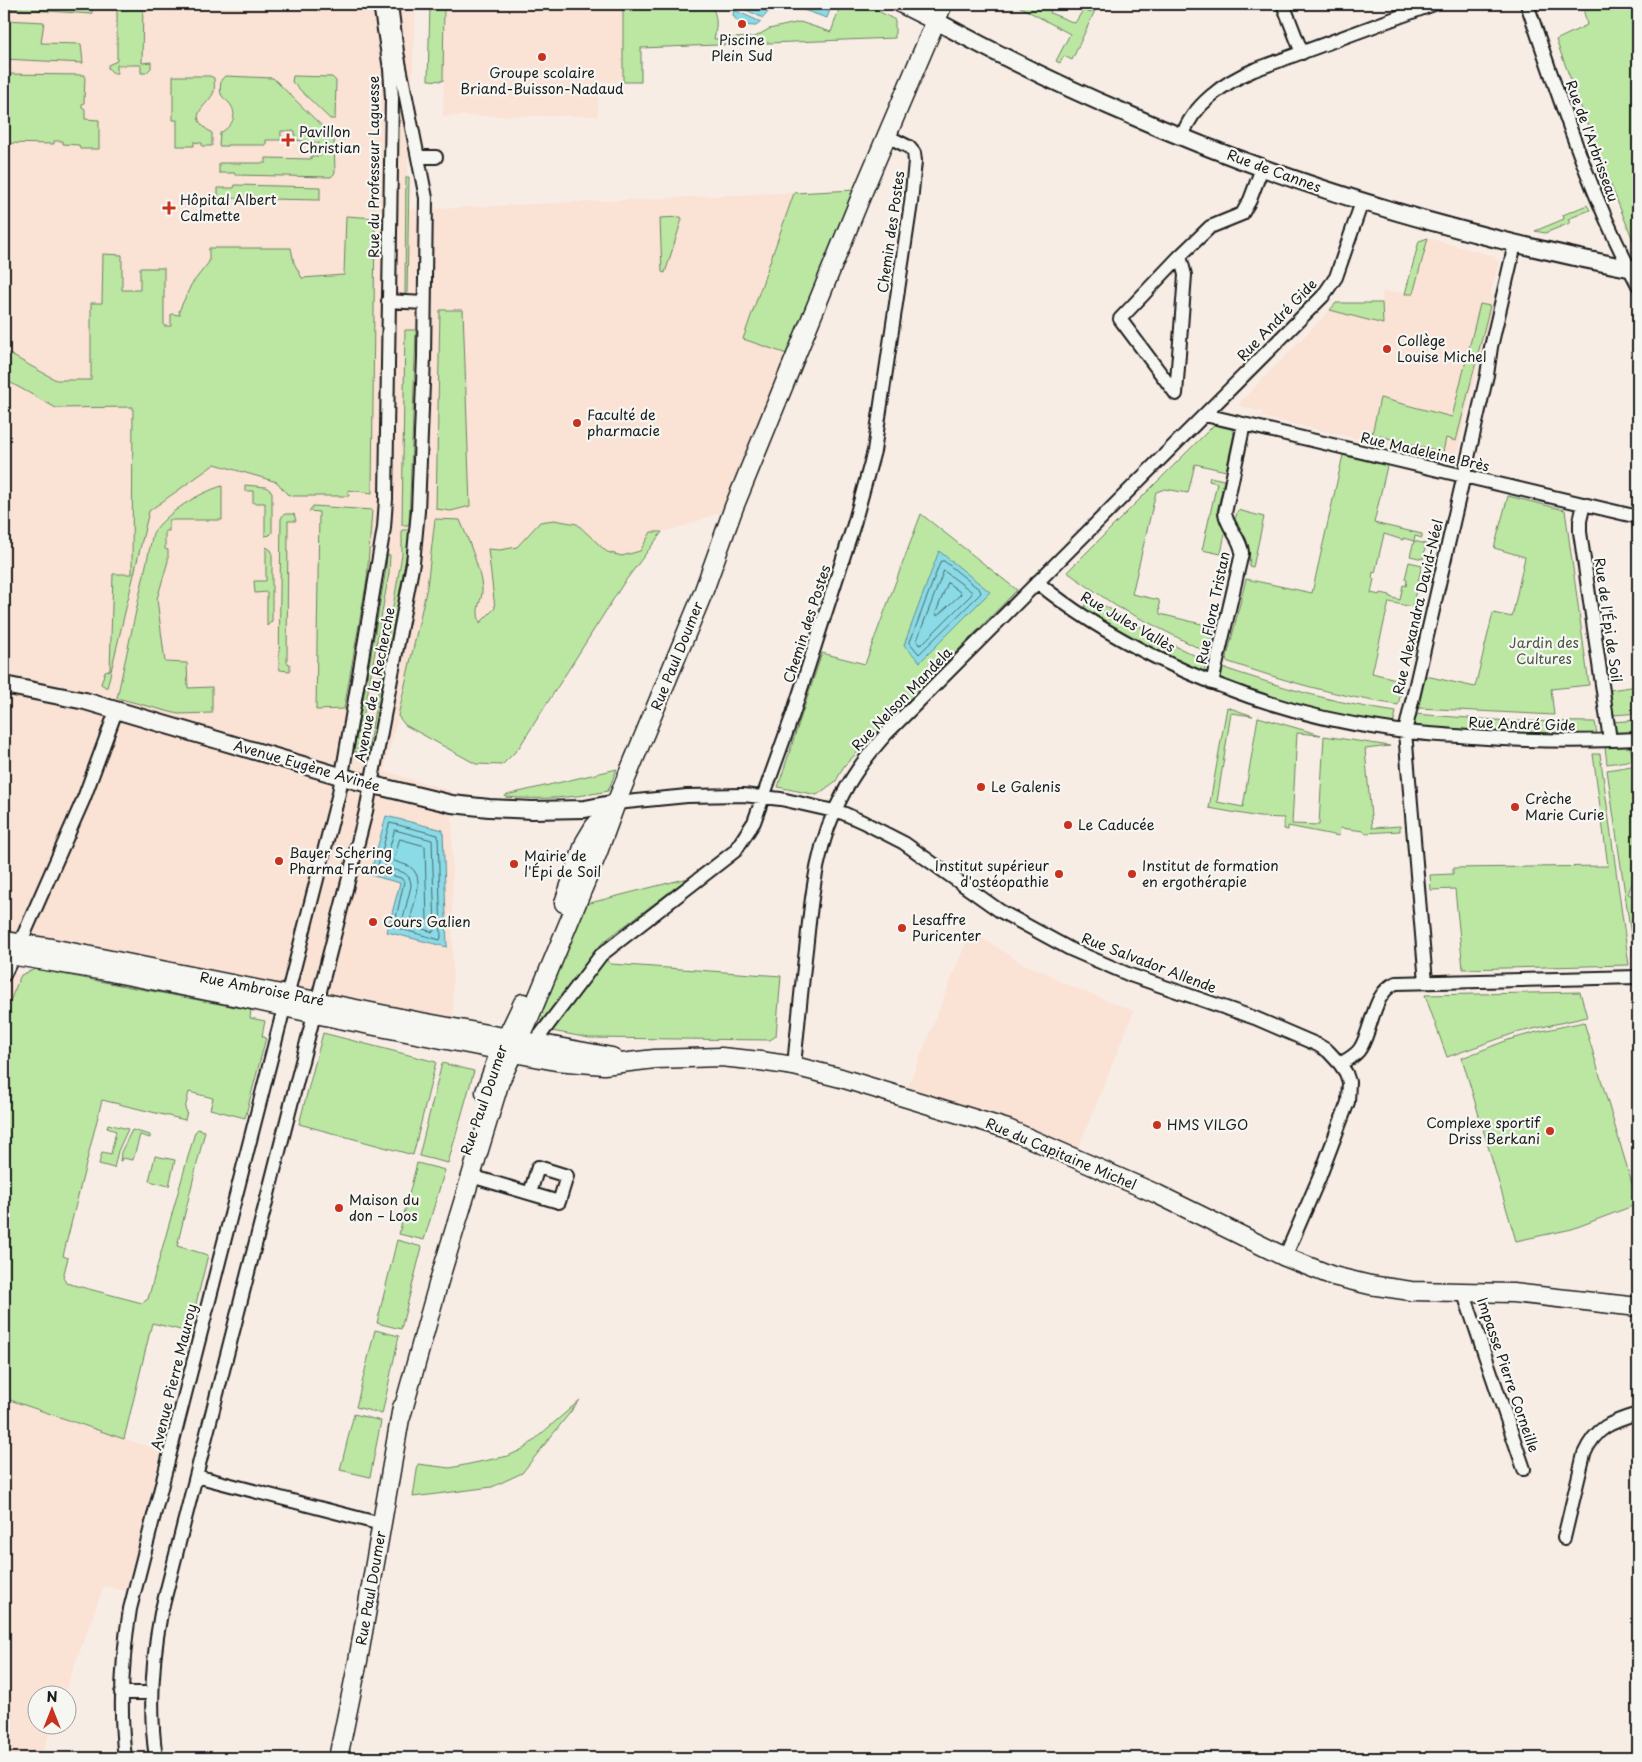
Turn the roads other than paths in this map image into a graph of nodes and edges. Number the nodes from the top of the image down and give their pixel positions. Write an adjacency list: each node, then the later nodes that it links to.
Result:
1 (380, 4): 20 (street, Rue du Professeur Laguesse)
2 (391, 4): 12 (street, Rue du Professeur Laguesse)
3 (902, 4): 8 (main road)
4 (943, 4): 8 (main road, Rue Paul Doumer)
5 (1283, 4): 9 (street)
6 (1434, 4): 9 (street)
7 (1527, 4): 18 (street, Rue de l'Arbrisseau)
8 (936, 22): 10 (main road, Rue Paul Doumer); 11 (street, Rue de Cannes)
9 (1302, 53): 11 (street)
10 (887, 136): 38 (street, Chemin des Postes); 39 (main road, Rue Paul Doumer)
11 (1182, 137): 14 (street, Rue de Cannes)
12 (418, 157): 13 (street); 21 (street, Rue du Professeur Laguesse)
13 (436, 157)
14 (1262, 168): 15 (street, Rue de Cannes); 17 (street)
15 (1362, 202): 16 (street, Rue de Cannes); 22 (street, Rue André Gide)
16 (1515, 244): 18 (street, Rue de Cannes); 24 (street, Rue Alexandra David-Néel)
17 (1180, 256): 17 (street)
18 (1634, 270): 19 (street, Rue de l'Arbrisseau)
19 (1638, 285)
20 (388, 301): 21 (street); 25 (street, Rue du Professeur Laguesse)
21 (424, 303): 27 (street, Rue du Professeur Laguesse)
22 (1205, 415): 23 (street, Rue Madeleine Brès); 29 (street, Rue André Gide)
23 (1244, 424): 24 (street, Rue Madeleine Brès); 30 (street, Rue Flora Tristan)
24 (1464, 476): 26 (street, Rue Madeleine Brès); 33 (street, Rue Alexandra David-Néel)
25 (386, 504): 36 (street, Avenue de la Recherche)
26 (1584, 504): 28 (street, Rue Madeleine Brès); 35 (street, Rue de l'Épi de Soil)
27 (418, 505): 37 (street, Avenue de la Recherche)
28 (1638, 517)
29 (1037, 582): 30 (street, Rue Jules Vallès); 40 (street, Rue Nelson Mandela)
30 (1212, 683): 33 (street, Rue Jules Vallès)
31 (4, 685): 32 (street, Avenue Eugène Avinée)
32 (116, 711): 36 (street, Avenue Eugène Avinée); 41 (street)
33 (1405, 732): 35 (street, Rue André Gide); 44 (street, Rue Alexandra David-Néel)
34 (1638, 739): 35 (street, Rue André Gide)
35 (1610, 740)
36 (342, 777): 37 (street, Avenue Eugène Avinée); 45 (street, Avenue de la Recherche)
37 (372, 785): 39 (street, Avenue Eugène Avinée); 46 (street, Avenue de la Recherche)
38 (764, 796): 39 (street, Rue Salvador Allende); 40 (street, Rue Salvador Allende); 47 (street, Chemin des Postes)
39 (616, 803): 47 (main road, Rue Paul Doumer)
40 (835, 811): 49 (street, Rue Salvador Allende); 50 (street, Rue Nelson Mandela)
41 (10, 948): 42 (street); 45 (main road, Rue Ambroise Paré)
42 (4, 975)
43 (1638, 977): 44 (street)
44 (1426, 982): 49 (street)
45 (286, 1000): 46 (main road, Rue Ambroise Paré); 62 (street, Avenue Pierre Mauroy)
46 (317, 1007): 47 (main road, Rue Ambroise Paré); 59 (street)
47 (514, 1045): 48 (main road, Rue du Capitaine Michel); 48 (main road, Rue du Capitaine Michel); 51 (main road, Rue Paul Doumer); 57 (main road, Rue Paul Doumer)
48 (646, 1060): 50 (main road, Rue du Capitaine Michel)
49 (1340, 1064): 53 (street, Rue Salvador Allende)
50 (794, 1066): 53 (main road, Rue du Capitaine Michel)
51 (471, 1176): 52 (street); 57 (main road, Rue Paul Doumer)
52 (530, 1193)
53 (1286, 1257): 54 (main road, Rue du Capitaine Michel)
54 (1464, 1291): 55 (main road, Rue du Capitaine Michel); 58 (street, Impasse Pierre Corneille)
55 (1638, 1307)
56 (1638, 1414): 61 (street)
57 (401, 1417): 60 (main road, Rue Paul Doumer)
58 (1524, 1469)
59 (196, 1476): 60 (street); 63 (street)
60 (381, 1524): 66 (main road, Rue Paul Doumer)
61 (1564, 1538)
62 (121, 1693): 63 (street); 64 (street, Avenue Pierre Mauroy)
63 (152, 1693): 65 (street)
64 (125, 1758)
65 (156, 1758)
66 (338, 1758)

